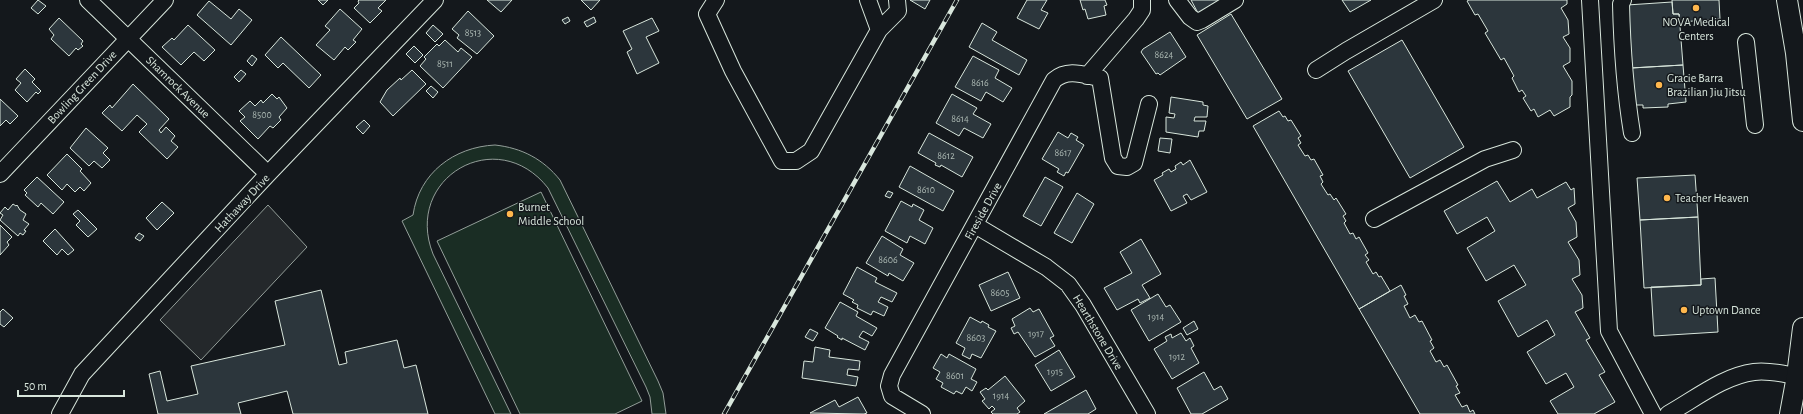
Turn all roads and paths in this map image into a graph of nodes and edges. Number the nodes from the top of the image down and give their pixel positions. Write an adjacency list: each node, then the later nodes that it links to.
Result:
1 (88, 0): 15 (street, Shamrock Avenue)
2 (165, 0): 15 (street, Bowling Green Drive)
3 (435, 0): 25 (street, Hathaway Drive)
4 (716, 0): 14 (street)
5 (868, 0): 14 (street)
6 (897, 0): 14 (street)
7 (1142, 0): 18 (street)
8 (1177, 0): 9 (street)
9 (1235, 0)
10 (1434, 0): 17 (street)
11 (1590, 0): 33 (street)
12 (1623, 0): 22 (street)
13 (1787, 0): 20 (main road)
14 (879, 30)
15 (127, 39): 24 (street, Bowling Green Drive); 25 (street, Shamrock Avenue)
16 (1746, 42): 21 (street)
17 (1316, 70)
18 (1093, 77): 19 (street); 27 (street, Fireside Drive)
19 (1150, 104)
20 (1803, 121)
21 (1755, 125)
22 (1632, 133)
23 (1513, 150): 26 (street)
24 (0, 174)
25 (268, 174): 30 (street, Hathaway Drive)
26 (1374, 219)
27 (975, 225): 31 (street, Fireside Drive); 32 (street, Hearthstone Drive)
28 (1803, 328): 29 (main road)
29 (1797, 376): 34 (street); 35 (main road)
30 (60, 414)
31 (922, 414)
32 (1147, 414)
33 (1653, 414)
34 (1668, 414)
35 (1790, 414)

